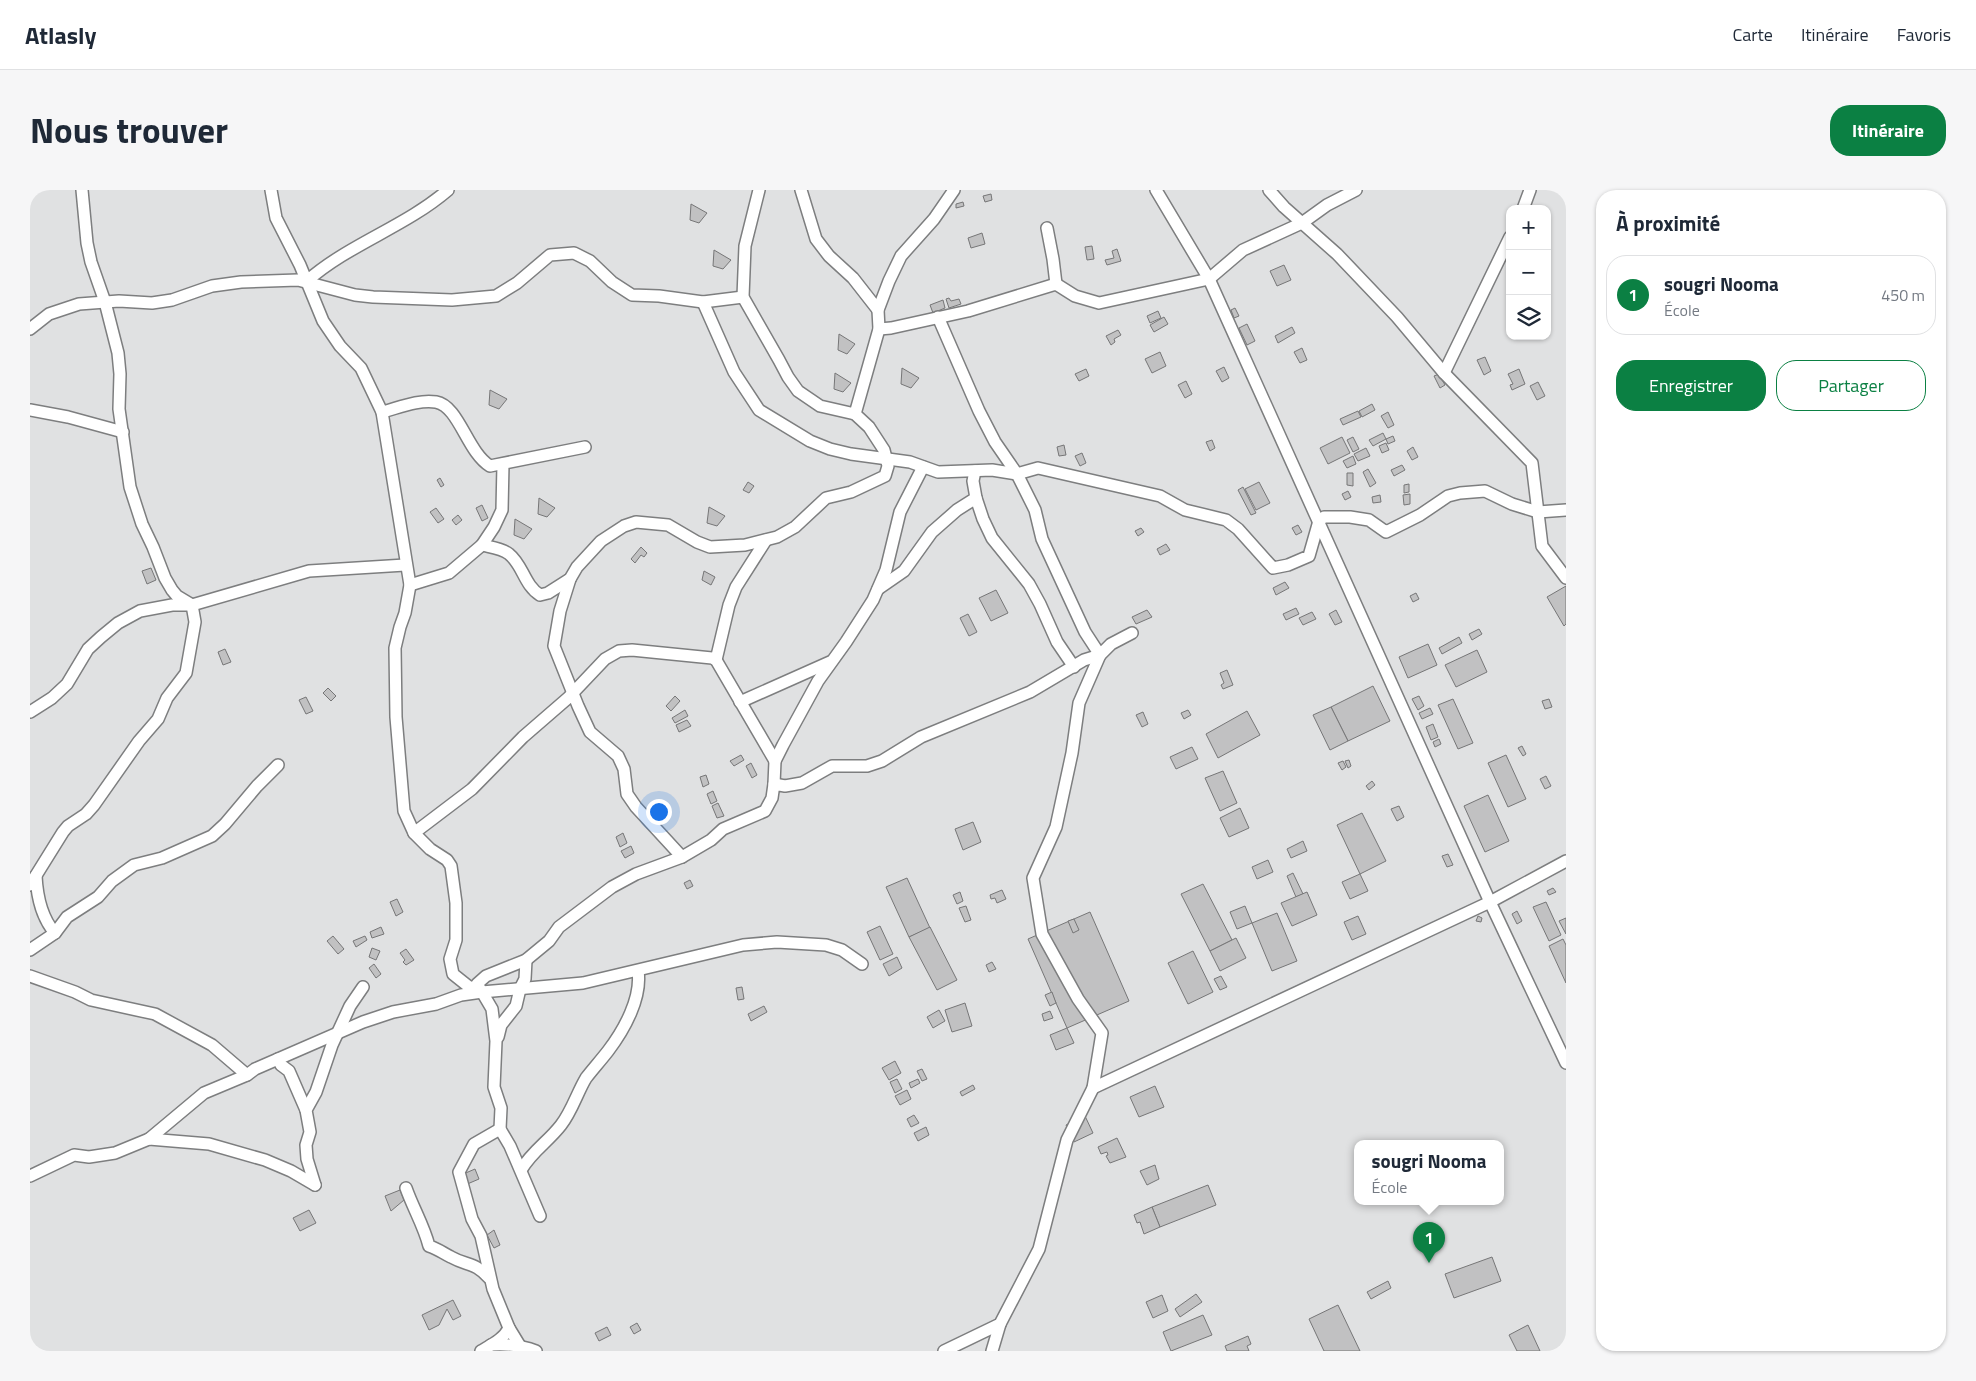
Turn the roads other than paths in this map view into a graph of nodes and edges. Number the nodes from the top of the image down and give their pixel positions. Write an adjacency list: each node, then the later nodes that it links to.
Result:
1 (82, 190): 19 (street)
2 (271, 190): 16 (street)
3 (448, 190): 16 (street)
4 (759, 190): 18 (street)
5 (801, 190): 21 (street)
6 (954, 190): 21 (street)
7 (1156, 190): 15 (street)
8 (1269, 190): 12 (street)
9 (1356, 190): 12 (street)
10 (1530, 190): 11 (street)
11 (1524, 205)
12 (1302, 223): 15 (street); 25 (street)
13 (1046, 228): 17 (street)
14 (1506, 245): 25 (street)
15 (1209, 278): 17 (street); 39 (street)
16 (307, 281): 19 (street); 20 (street); 27 (street)
17 (1056, 284): 22 (street)
18 (743, 297): 20 (street); 28 (street)
19 (105, 302): 23 (street); 29 (street)
20 (703, 302): 31 (street)
21 (878, 310): 24 (street)
22 (938, 317): 24 (street); 35 (street)
23 (30, 329)
24 (879, 329): 28 (street)
25 (1444, 373): 38 (street)
26 (30, 410): 29 (street)
27 (382, 412): 32 (street); 42 (street)
28 (855, 414): 31 (street)
29 (123, 432): 47 (street)
30 (585, 448): 32 (street)
31 (886, 458): 33 (street); 40 (street)
32 (503, 464): 41 (street)
33 (923, 467): 34 (street); 46 (street)
34 (975, 471): 35 (street); 36 (street)
35 (1017, 474): 39 (street); 49 (street)
36 (976, 498): 46 (street); 52 (street)
37 (1566, 510): 38 (street)
38 (1538, 512): 39 (street); 43 (street)
39 (1318, 521): 63 (street)
40 (766, 540): 44 (street); 50 (street)
41 (482, 545): 44 (street); 45 (street)
42 (405, 565): 45 (street); 47 (street)
43 (1566, 578)
44 (570, 579): 53 (street)
45 (410, 585): 59 (street)
46 (877, 590): 51 (street)
47 (192, 605): 55 (street); 62 (street)
48 (1132, 634): 49 (street)
49 (1100, 655): 52 (street); 78 (street)
50 (716, 660): 53 (street); 54 (street)
51 (832, 662): 54 (street); 56 (street)
52 (1074, 667): 58 (street)
53 (573, 692): 59 (street); 60 (street)
54 (740, 702): 56 (street)
55 (30, 712)
56 (776, 761): 58 (street)
57 (278, 765): 64 (street)
58 (774, 784): 60 (street)
59 (414, 833): 72 (street)
60 (682, 858): 66 (street)
61 (1566, 860): 63 (street)
62 (33, 880): 64 (street)
63 (1490, 902): 76 (street); 78 (street)
64 (55, 933): 65 (street)
65 (30, 950)
66 (526, 960): 71 (street); 72 (street)
67 (862, 964): 68 (street)
68 (638, 971): 71 (street); 82 (street)
69 (30, 976): 77 (street)
70 (363, 987): 73 (street)
71 (520, 989): 72 (street); 74 (street)
72 (482, 992): 73 (street); 74 (street)
73 (338, 1032): 75 (street); 79 (street)
74 (496, 1041): 80 (street)
75 (278, 1059): 77 (street); 79 (street)
76 (1566, 1063)
77 (247, 1075): 81 (street)
78 (1093, 1088): 87 (street)
79 (306, 1110): 81 (street)
80 (500, 1129): 82 (street); 86 (street)
81 (149, 1139): 83 (street)
82 (521, 1170): 85 (street)
83 (30, 1176)
84 (406, 1188): 86 (street)
85 (540, 1216)
86 (489, 1278): 88 (street)
87 (1000, 1324): 93 (street); 94 (street)
88 (509, 1328): 89 (street); 90 (street)
89 (491, 1345): 90 (street); 91 (street)
90 (522, 1349): 92 (street)
91 (481, 1351)
92 (536, 1351)
93 (944, 1351)
94 (992, 1351)

